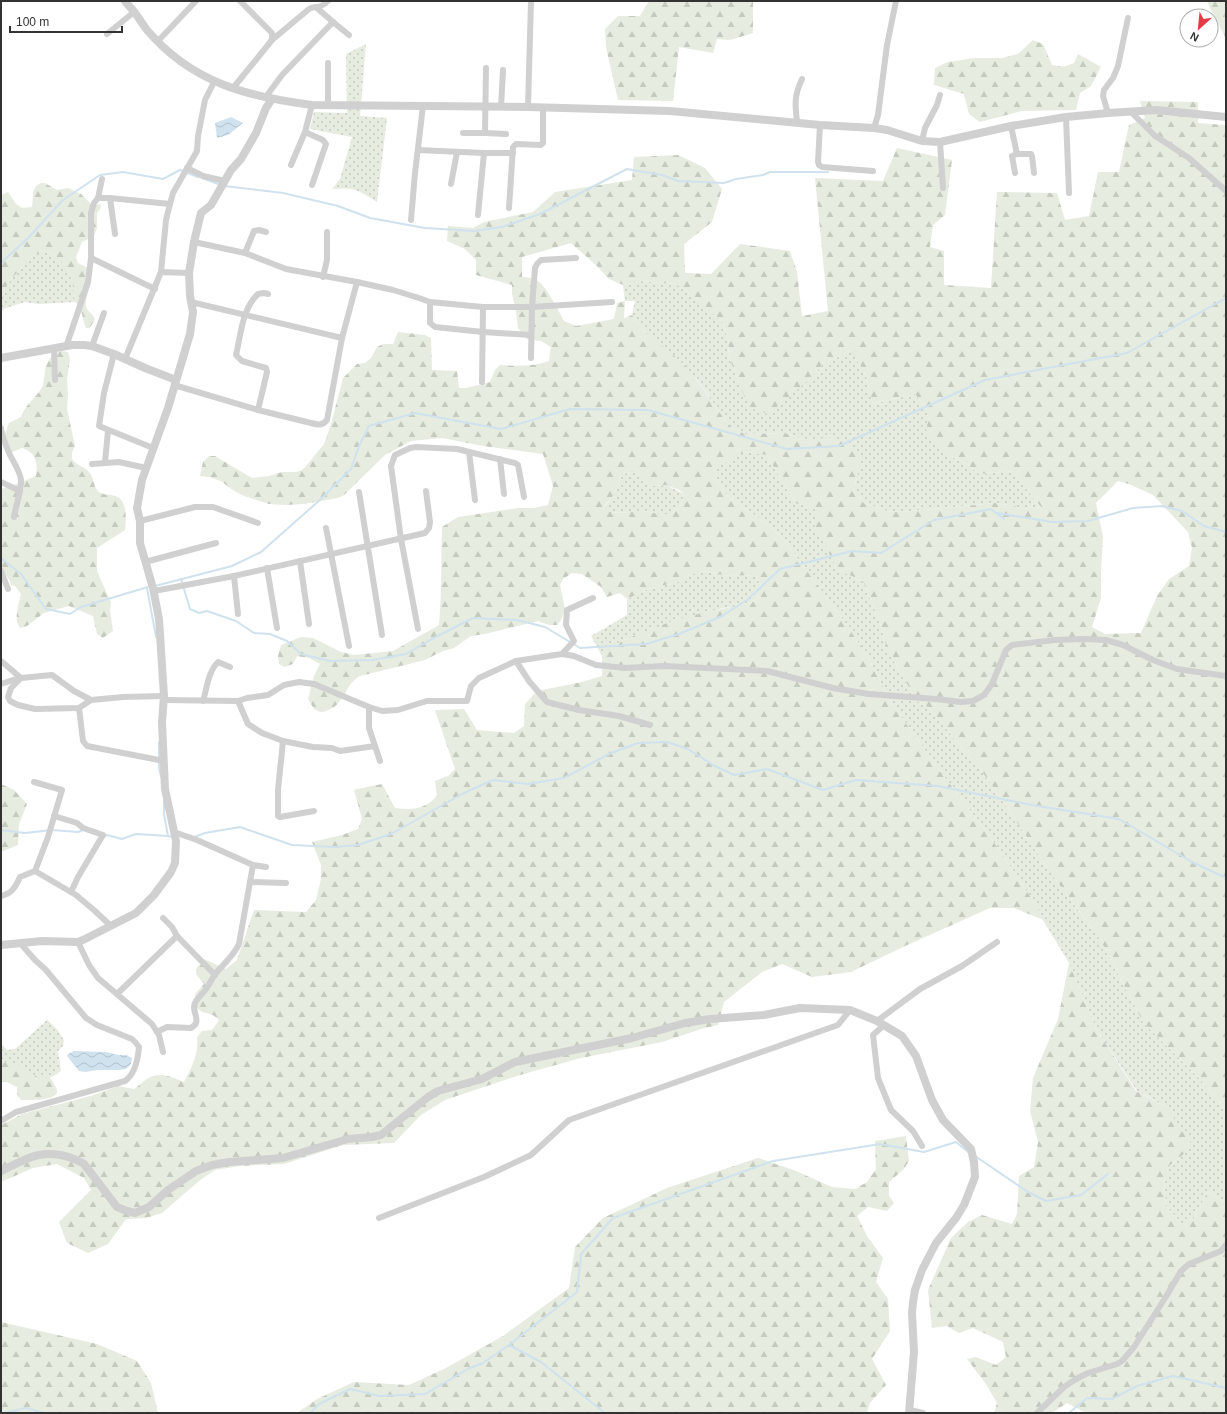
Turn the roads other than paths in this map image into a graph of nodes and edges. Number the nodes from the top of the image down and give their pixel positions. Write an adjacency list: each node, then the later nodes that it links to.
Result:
1 (125, 1): 8 (street)
2 (196, 1): 14 (street)
3 (240, 1): 13 (street)
4 (328, 1): 7 (street)
5 (531, 1): 28 (street)
6 (896, 1): 37 (street)
7 (317, 8): 10 (street); 13 (street)
8 (134, 12): 11 (street); 14 (street)
9 (1128, 18): 31 (street)
10 (334, 22): 12 (street); 22 (street)
11 (108, 34)
12 (349, 35)
13 (272, 40): 20 (street)
14 (158, 41): 19 (street)
15 (328, 63): 24 (street)
16 (486, 68): 26 (street)
17 (502, 70): 27 (street)
18 (802, 79): 34 (street)
19 (214, 82): 20 (street); 50 (street)
20 (233, 88): 22 (street)
21 (940, 95): 42 (street)
22 (268, 98): 23 (street); 56 (street)
23 (312, 105): 24 (street); 38 (street)
24 (328, 105): 25 (street)
25 (423, 106): 26 (street); 44 (street)
26 (485, 107): 27 (street); 40 (street)
27 (501, 107): 28 (street)
28 (528, 107): 29 (street)
29 (543, 107): 34 (street); 47 (street)
30 (1131, 112): 31 (street); 33 (street); 59 (street)
31 (1108, 113): 32 (street)
32 (1066, 117): 36 (street); 60 (street)
33 (1226, 117)
34 (797, 122): 35 (street)
35 (820, 125): 37 (street); 51 (street)
36 (1011, 126): 43 (street); 48 (street)
37 (874, 128): 42 (street)
38 (305, 132): 49 (street); 57 (street)
39 (463, 133): 40 (street)
40 (485, 133): 41 (street)
41 (506, 134)
42 (922, 140): 43 (street)
43 (940, 142): 58 (street)
44 (418, 150): 45 (street); 66 (street)
45 (457, 152): 46 (street); 55 (street)
46 (484, 153): 47 (street); 65 (street)
47 (512, 153): 64 (street)
48 (1017, 154): 52 (street); 53 (street)
49 (291, 165)
50 (186, 171): 56 (street); 63 (street)
51 (873, 171)
52 (1015, 173)
53 (1034, 173)
54 (102, 179): 61 (street)
55 (451, 184)
56 (223, 185): 70 (street)
57 (312, 185)
58 (943, 188)
59 (1226, 191)
60 (1069, 193)
61 (98, 198): 62 (street); 72 (street)
62 (110, 198): 63 (street); 69 (street)
63 (170, 204): 74 (street)
64 (509, 208)
65 (478, 215)
66 (411, 220)
67 (266, 232): 71 (street)
68 (327, 232): 76 (street)
69 (115, 234)
70 (194, 242): 71 (street); 75 (street)
71 (245, 253): 76 (street)
72 (92, 258): 78 (street); 91 (street)
73 (576, 258): 84 (street)
74 (161, 272): 75 (street); 78 (street)
75 (189, 273): 80 (street)
76 (323, 277): 77 (street)
77 (357, 282): 81 (street); 89 (street)
78 (155, 289): 96 (street)
79 (268, 294): 86 (street)
80 (191, 302): 86 (street); 99 (street)
81 (430, 302): 83 (street); 87 (street)
82 (612, 302): 84 (street)
83 (483, 307): 84 (street); 87 (street)
84 (532, 307): 88 (street)
85 (104, 313): 90 (street)
86 (245, 314): 89 (street); 100 (street)
87 (483, 332): 88 (street); 98 (street)
88 (532, 335): 95 (street)
89 (342, 338): 100 (street)
90 (92, 346): 91 (street); 93 (street)
91 (66, 347): 92 (street)
92 (54, 349): 94 (street); 97 (street)
93 (114, 354): 96 (street); 102 (street)
94 (1, 358)
95 (532, 358)
96 (125, 359): 99 (street)
97 (55, 380)
98 (482, 382)
99 (175, 383): 100 (street); 103 (street)
100 (258, 410)
101 (1, 428): 111 (street)
102 (108, 431): 103 (street); 106 (street)
103 (153, 448): 108 (street)
104 (469, 452): 105 (street); 115 (street); 120 (street)
105 (500, 459): 113 (street); 114 (street)
106 (105, 462): 107 (street); 108 (street)
107 (92, 464)
108 (146, 468): 117 (street)
109 (1, 482): 111 (street)
110 (426, 490): 120 (street)
111 (20, 491): 116 (street)
112 (359, 492): 122 (street)
113 (504, 494)
114 (524, 497)
115 (474, 500)
116 (14, 517)
117 (140, 521): 118 (street); 125 (street)
118 (258, 523)
119 (326, 528): 123 (street)
120 (402, 539): 122 (street); 135 (street)
121 (216, 543): 125 (street)
122 (368, 546): 123 (street); 136 (street)
123 (331, 554): 124 (street); 137 (street)
124 (300, 561): 126 (street); 133 (street)
125 (145, 562): 129 (street)
126 (267, 568): 128 (street); 134 (street)
127 (1, 571): 130 (street)
128 (234, 576): 129 (street); 132 (street)
129 (153, 588): 145 (street)
130 (8, 589)
131 (593, 598): 138 (street)
132 (238, 614)
133 (309, 624)
134 (277, 628)
135 (418, 629)
136 (382, 635)
137 (350, 646)
138 (562, 654): 140 (street); 142 (street)
139 (1, 661): 143 (street)
140 (516, 661): 149 (street); 151 (street)
141 (230, 667): 147 (street)
142 (1226, 676)
143 (21, 678): 144 (street); 146 (street); 150 (street)
144 (1, 684)
145 (162, 697): 146 (street); 147 (street); 154 (street)
146 (91, 700): 150 (street)
147 (203, 701): 148 (street)
148 (238, 701): 149 (street); 152 (street)
149 (369, 707): 153 (street)
150 (79, 708): 154 (street)
151 (650, 725)
152 (283, 741): 153 (street); 157 (street)
153 (375, 746): 155 (street)
154 (160, 760): 159 (street)
155 (380, 761)
156 (34, 782): 158 (street)
157 (314, 811)
158 (54, 819): 162 (street); 165 (street)
159 (175, 836): 160 (street); 168 (street)
160 (253, 865): 161 (street); 163 (street)
161 (266, 867)
162 (35, 871): 165 (street); 166 (street)
163 (250, 882): 164 (street); 174 (street)
164 (286, 883)
165 (71, 892): 168 (street)
166 (1, 896)
167 (163, 918): 169 (street)
168 (111, 926): 170 (street)
169 (177, 936): 174 (street); 175 (street)
170 (78, 942): 172 (street); 175 (street)
171 (997, 942): 177 (street)
172 (21, 944): 173 (street); 180 (street)
173 (1, 945)
174 (215, 975): 178 (street)
175 (116, 994): 178 (street)
176 (850, 1010): 177 (street); 182 (street); 183 (street)
177 (880, 1023): 181 (street); 186 (street)
178 (157, 1032): 179 (street)
179 (162, 1052)
180 (1, 1121)
181 (922, 1146)
182 (1, 1171)
183 (379, 1218)
184 (1226, 1245): 185 (street)
185 (1224, 1251): 188 (street)
186 (909, 1411): 187 (street)
187 (923, 1413)
188 (1037, 1413)

